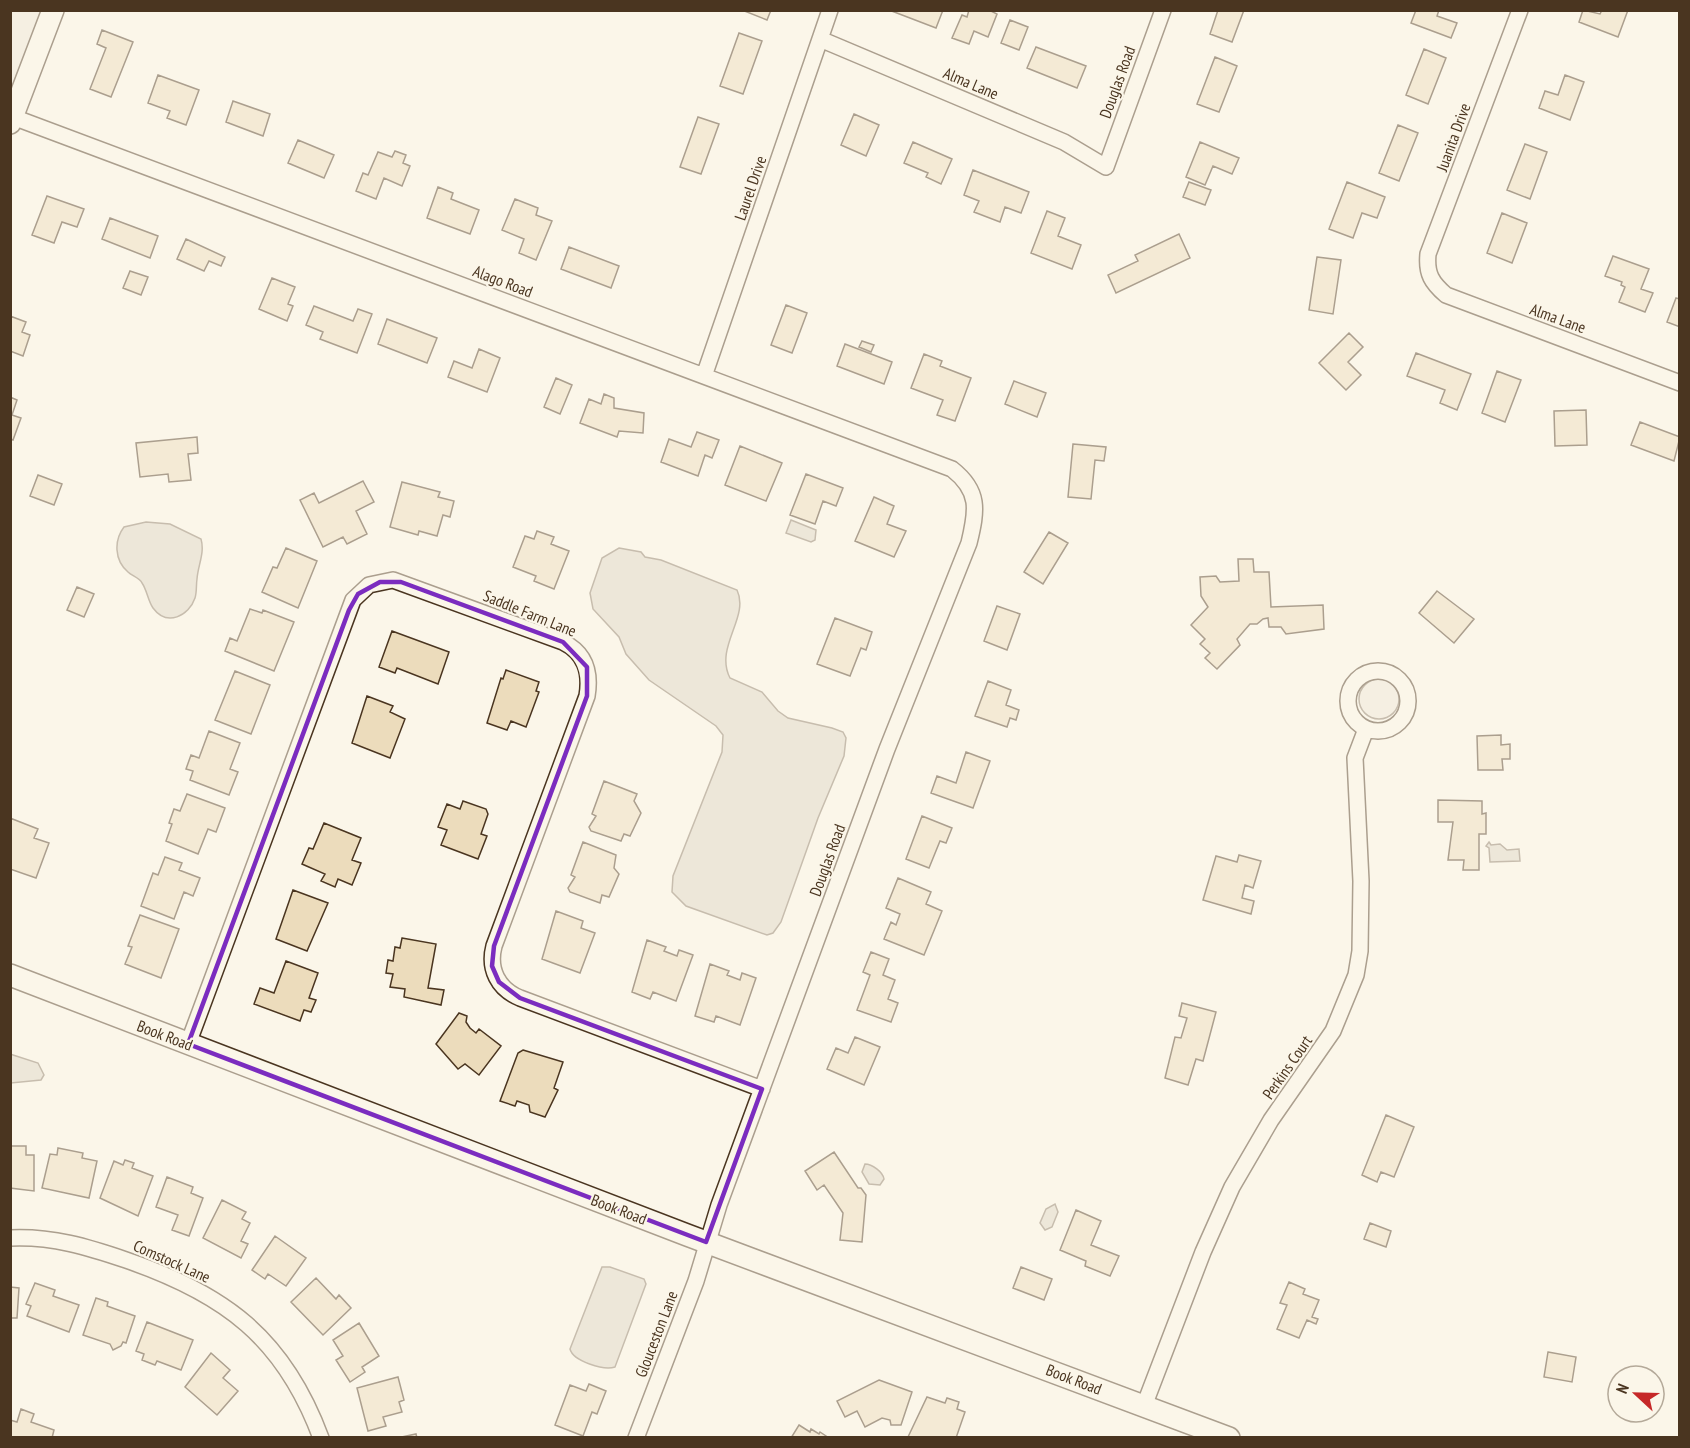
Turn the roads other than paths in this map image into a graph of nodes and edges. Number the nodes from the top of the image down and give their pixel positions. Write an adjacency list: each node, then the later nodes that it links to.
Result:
1 (53, 10): 6 (street)
2 (831, 10): 5 (street, Laurel Drive)
3 (1163, 10): 7 (street, Douglas Road)
4 (1520, 10): 8 (street, Juanita Drive)
5 (820, 39): 7 (street, Alma Lane); 9 (street, Laurel Drive)
6 (12, 120): 9 (street, Alago Road)
7 (1106, 166)
8 (1430, 277): 10 (street, Alma Lane)
9 (704, 376): 11 (street, Alago Road)
10 (1680, 383)
11 (972, 491): 15 (street, Douglas Road)
12 (1366, 729): 12 (street); 18 (street, Perkins Court)
13 (10, 975): 14 (street, Book Road)
14 (188, 1044): 15 (street, Saddle Farm Lane); 17 (street, Book Road)
15 (762, 1089): 17 (street, Douglas Road)
16 (10, 1238): 19 (street, Comstock Lane)
17 (706, 1242): 18 (street, Book Road); 20 (street, Glouceston Lane)
18 (1144, 1406): 21 (street, Book Road)
19 (321, 1437)
20 (636, 1437)
21 (1229, 1437)

